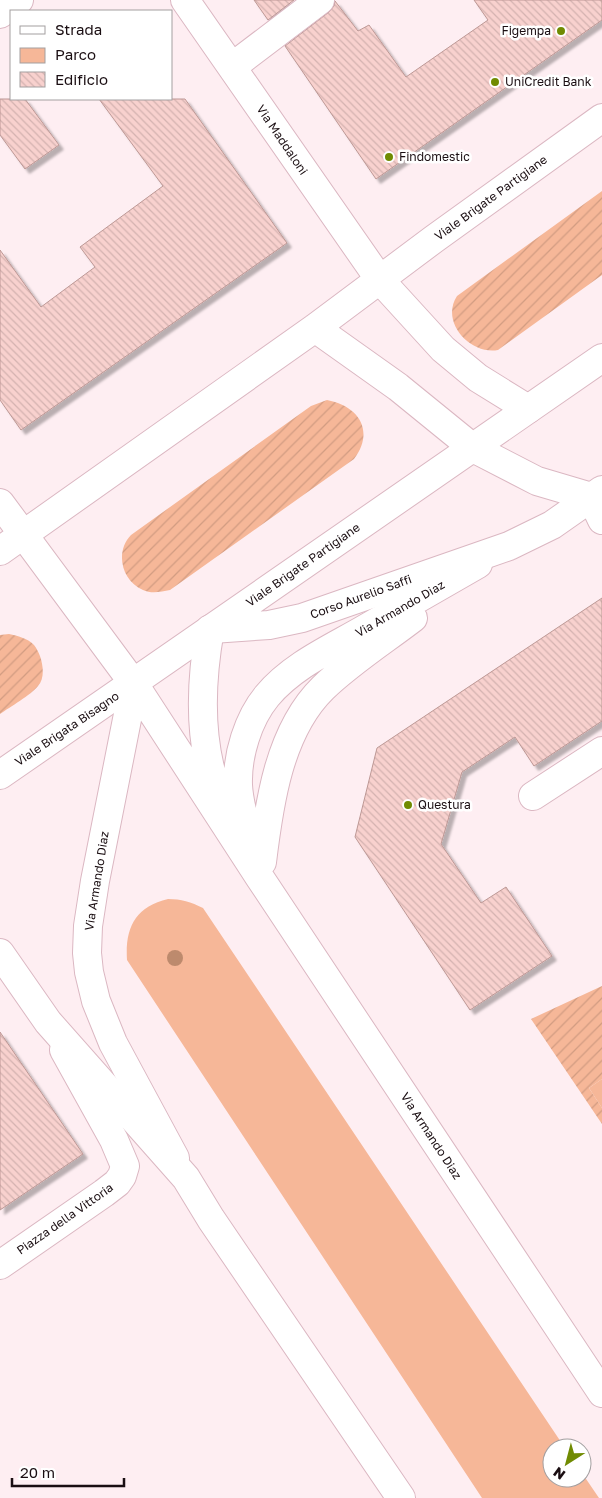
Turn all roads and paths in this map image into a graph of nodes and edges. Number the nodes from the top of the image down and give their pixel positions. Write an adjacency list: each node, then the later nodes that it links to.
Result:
1 (19, 0): 4 (street)
2 (186, 0): 5 (street, Via Maddaloni)
3 (320, 0): 5 (street)
4 (0, 14)
5 (232, 68): 7 (street, Via Maddaloni)
6 (602, 118): 7 (street, Viale Brigate Partigiane)
7 (380, 280): 8 (street, Viale Brigate Partigiane); 10 (street)
8 (315, 328): 11 (street); 14 (street, Viale Brigate Partigiane)
9 (602, 358): 10 (street, Viale Brigate Partigiane)
10 (528, 409): 11 (street, Viale Brigate Partigiane)
11 (473, 448): 12 (street, Corso Aurelio Saffi); 17 (street, Viale Brigate Partigiane)
12 (598, 502): 16 (street, Corso Aurelio Saffi)
13 (0, 503): 14 (street, Via Armando Diaz)
14 (22, 535): 15 (street); 18 (street, Via Armando Diaz)
15 (0, 550)
16 (502, 550): 17 (street, Corso Aurelio Saffi); 22 (street, Corso Aurelio Saffi); 22 (street, Via Armando Diaz)
17 (210, 629): 18 (street, Viale Brigate Partigiane); 22 (street)
18 (134, 684): 20 (street, Viale Brigata Bisagno); 22 (street, Via Armando Diaz); 26 (street, Via Armando Diaz)
19 (602, 751): 21 (street)
20 (0, 775)
21 (533, 796)
22 (260, 878): 28 (street, Via Armando Diaz)
23 (0, 953): 24 (street, Via Armando Diaz)
24 (48, 1022): 25 (street, Via Armando Diaz); 26 (street, Via Armando Diaz)
25 (114, 1140): 27 (street, Piazza della Vittoria)
26 (186, 1178): 29 (street, Via Armando Diaz)
27 (0, 1265)
28 (602, 1393)
29 (401, 1498)

